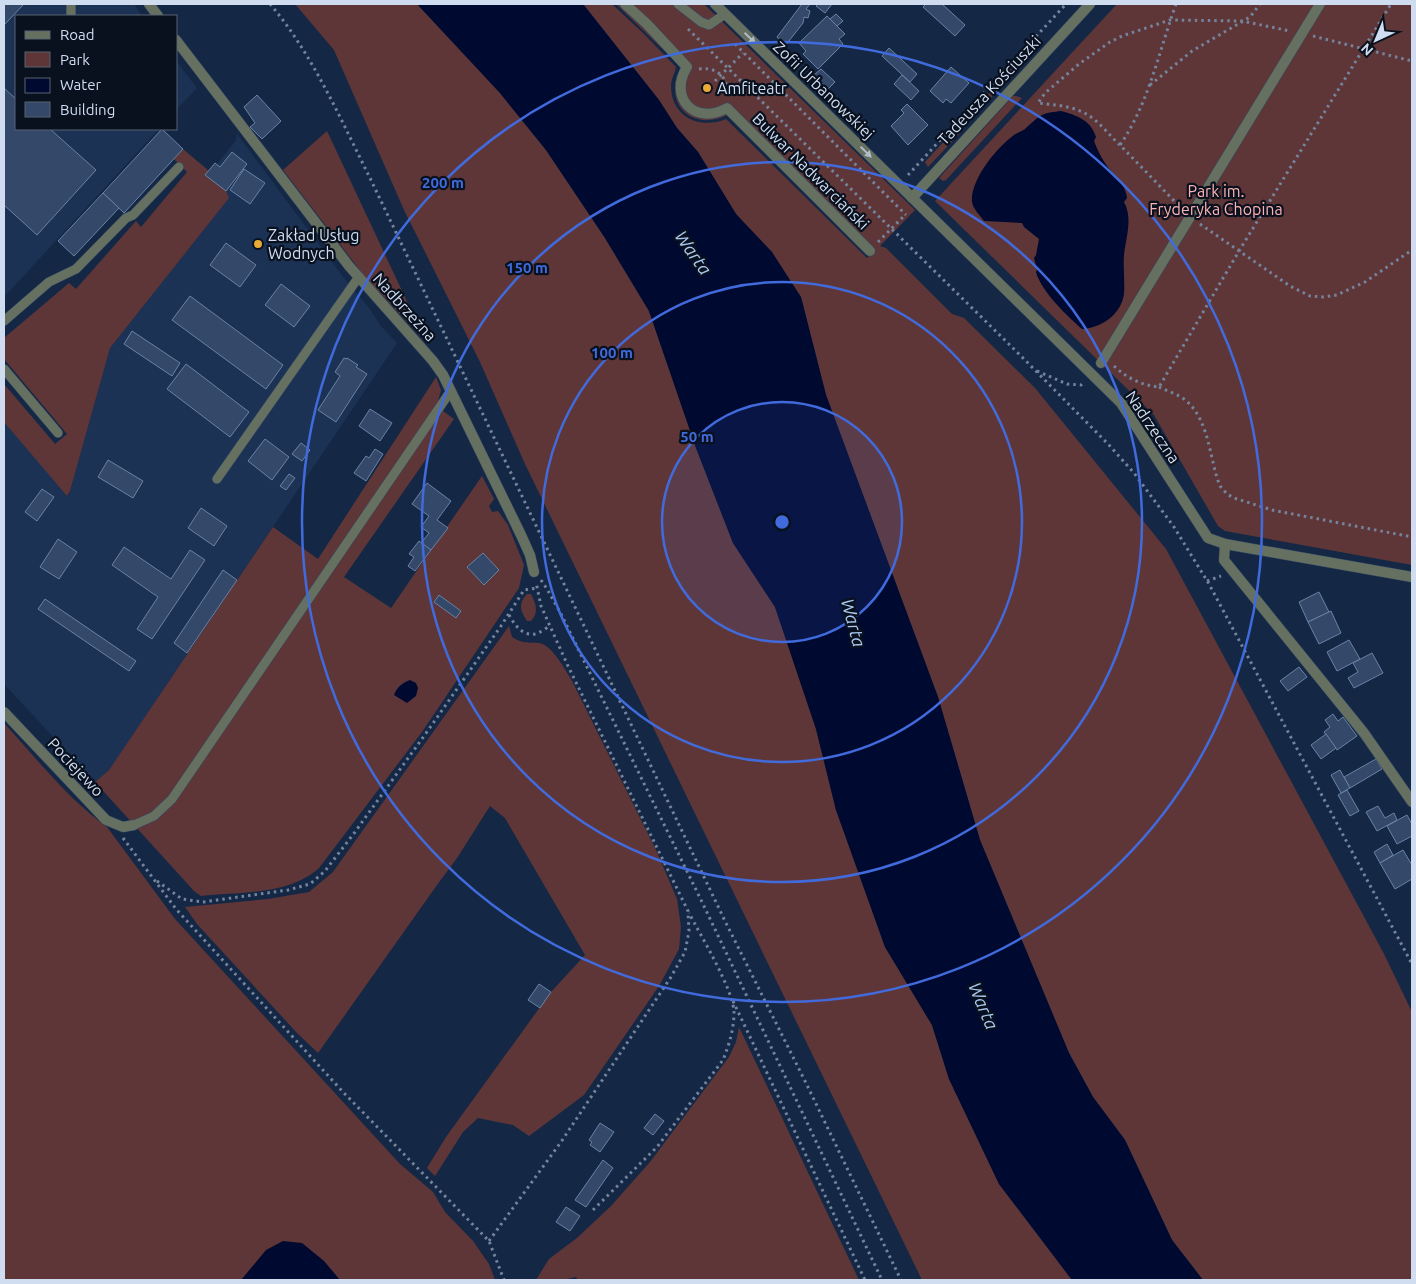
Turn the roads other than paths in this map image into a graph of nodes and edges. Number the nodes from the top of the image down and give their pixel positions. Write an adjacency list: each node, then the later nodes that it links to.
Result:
1 (149, 4): 8 (street)
2 (624, 4): 12 (street, Bulwar Nadwarciański)
3 (678, 4): 7 (lane)
4 (715, 4): 7 (street, Zofii Urbanowskiej)
5 (1090, 4): 11 (street, Tadeusza Kościuszki)
6 (1320, 4): 15 (street)
7 (725, 14): 11 (street, Zofii Urbanowskiej, one-way to 11)
8 (157, 15)
9 (178, 43): 13 (street, Nadbrzeżna)
10 (179, 167): 14 (lane)
11 (912, 198): 20 (street, Nadrzeczna)
12 (870, 251)
13 (358, 278): 17 (street, Nadbrzeżna); 19 (lane)
14 (4, 321)
15 (1103, 360)
16 (4, 369): 18 (lane)
17 (450, 392): 21 (street, Nadbrzeżna); 25 (lane)
18 (58, 433)
19 (217, 479)
20 (1225, 544): 22 (street, Nadrzeczna); 24 (street)
21 (534, 572)
22 (1412, 577)
23 (4, 712): 25 (street, Pociejewo)
24 (1412, 802)
25 (134, 825)

